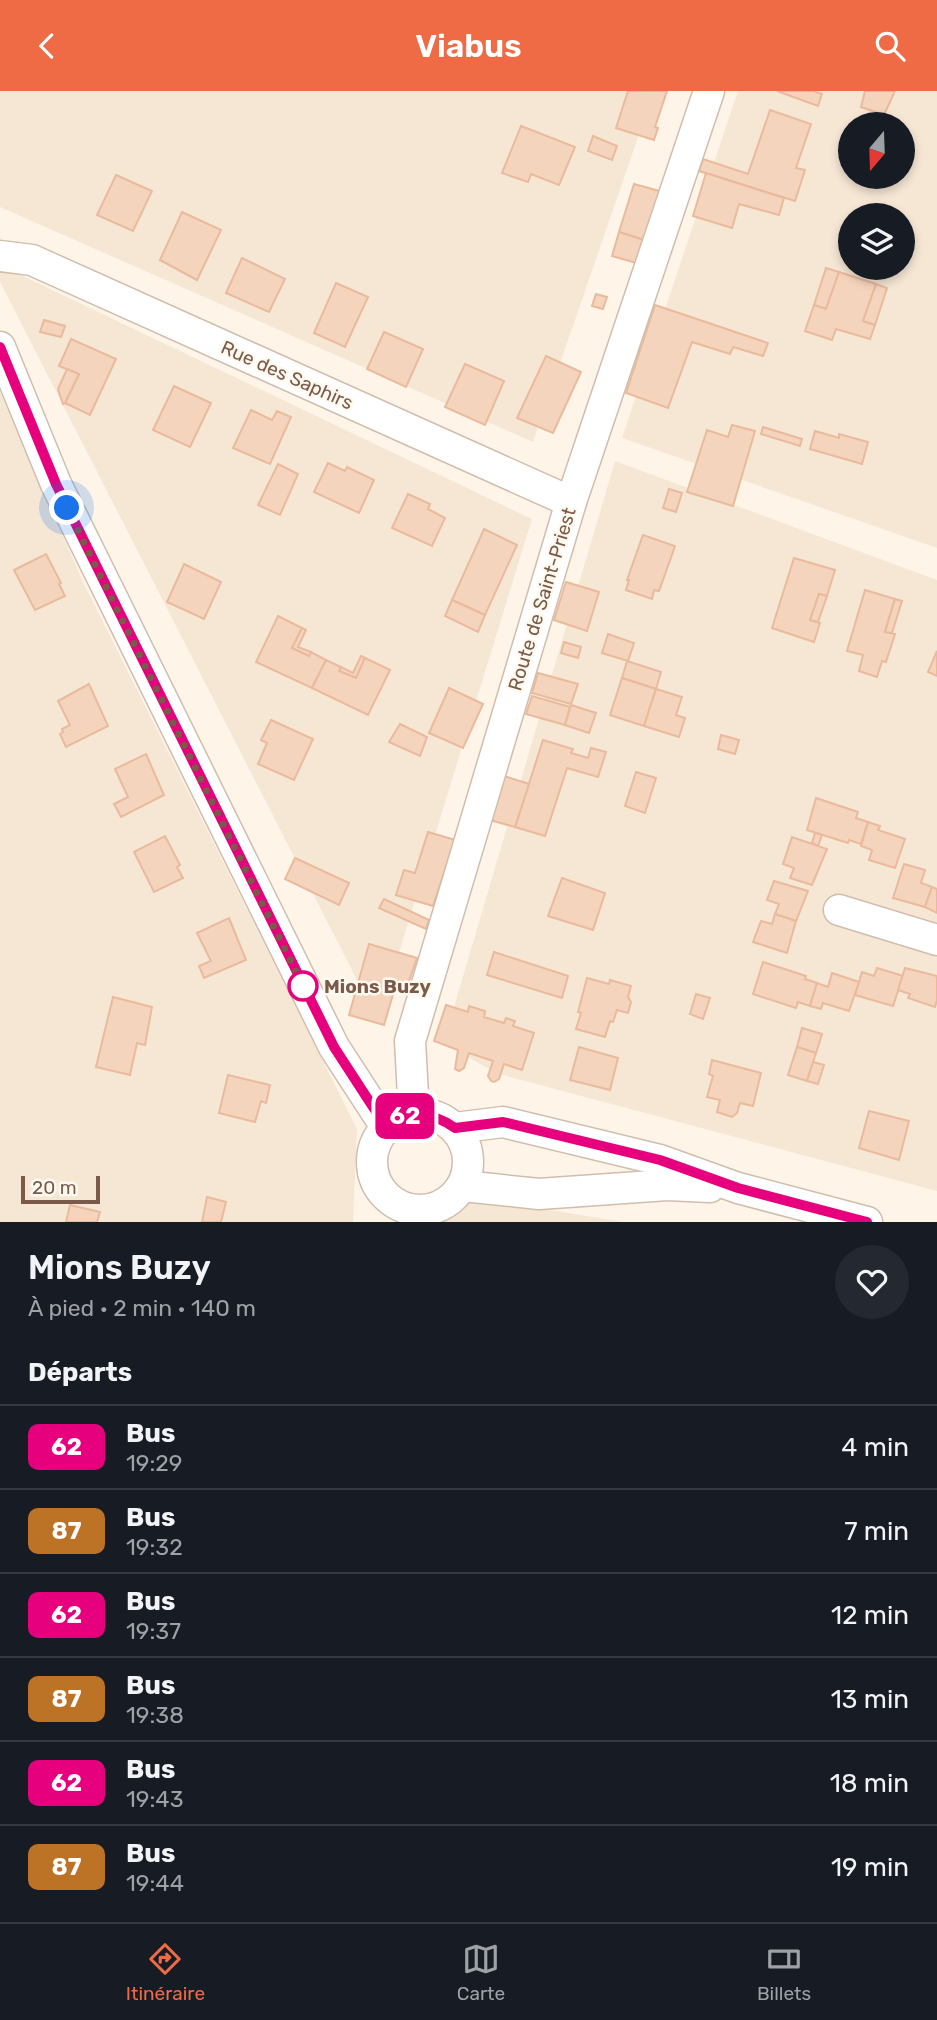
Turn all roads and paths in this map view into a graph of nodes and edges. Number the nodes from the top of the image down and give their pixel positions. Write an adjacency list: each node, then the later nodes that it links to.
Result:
1 (709, 91): 4 (street, Route de Saint-Priest)
2 (0, 256): 4 (street, Rue des Saphirs)
3 (0, 347): 8 (street)
4 (571, 502): 7 (street, Route de Saint-Priest)
5 (839, 910): 6 (street)
6 (937, 940)
7 (414, 1114): 8 (street); 9 (street)
8 (386, 1127): 12 (street)
9 (455, 1128): 10 (street); 11 (street)
10 (463, 1186): 11 (street); 12 (street)
11 (738, 1188): 13 (street)
12 (387, 1212)
13 (867, 1222)

